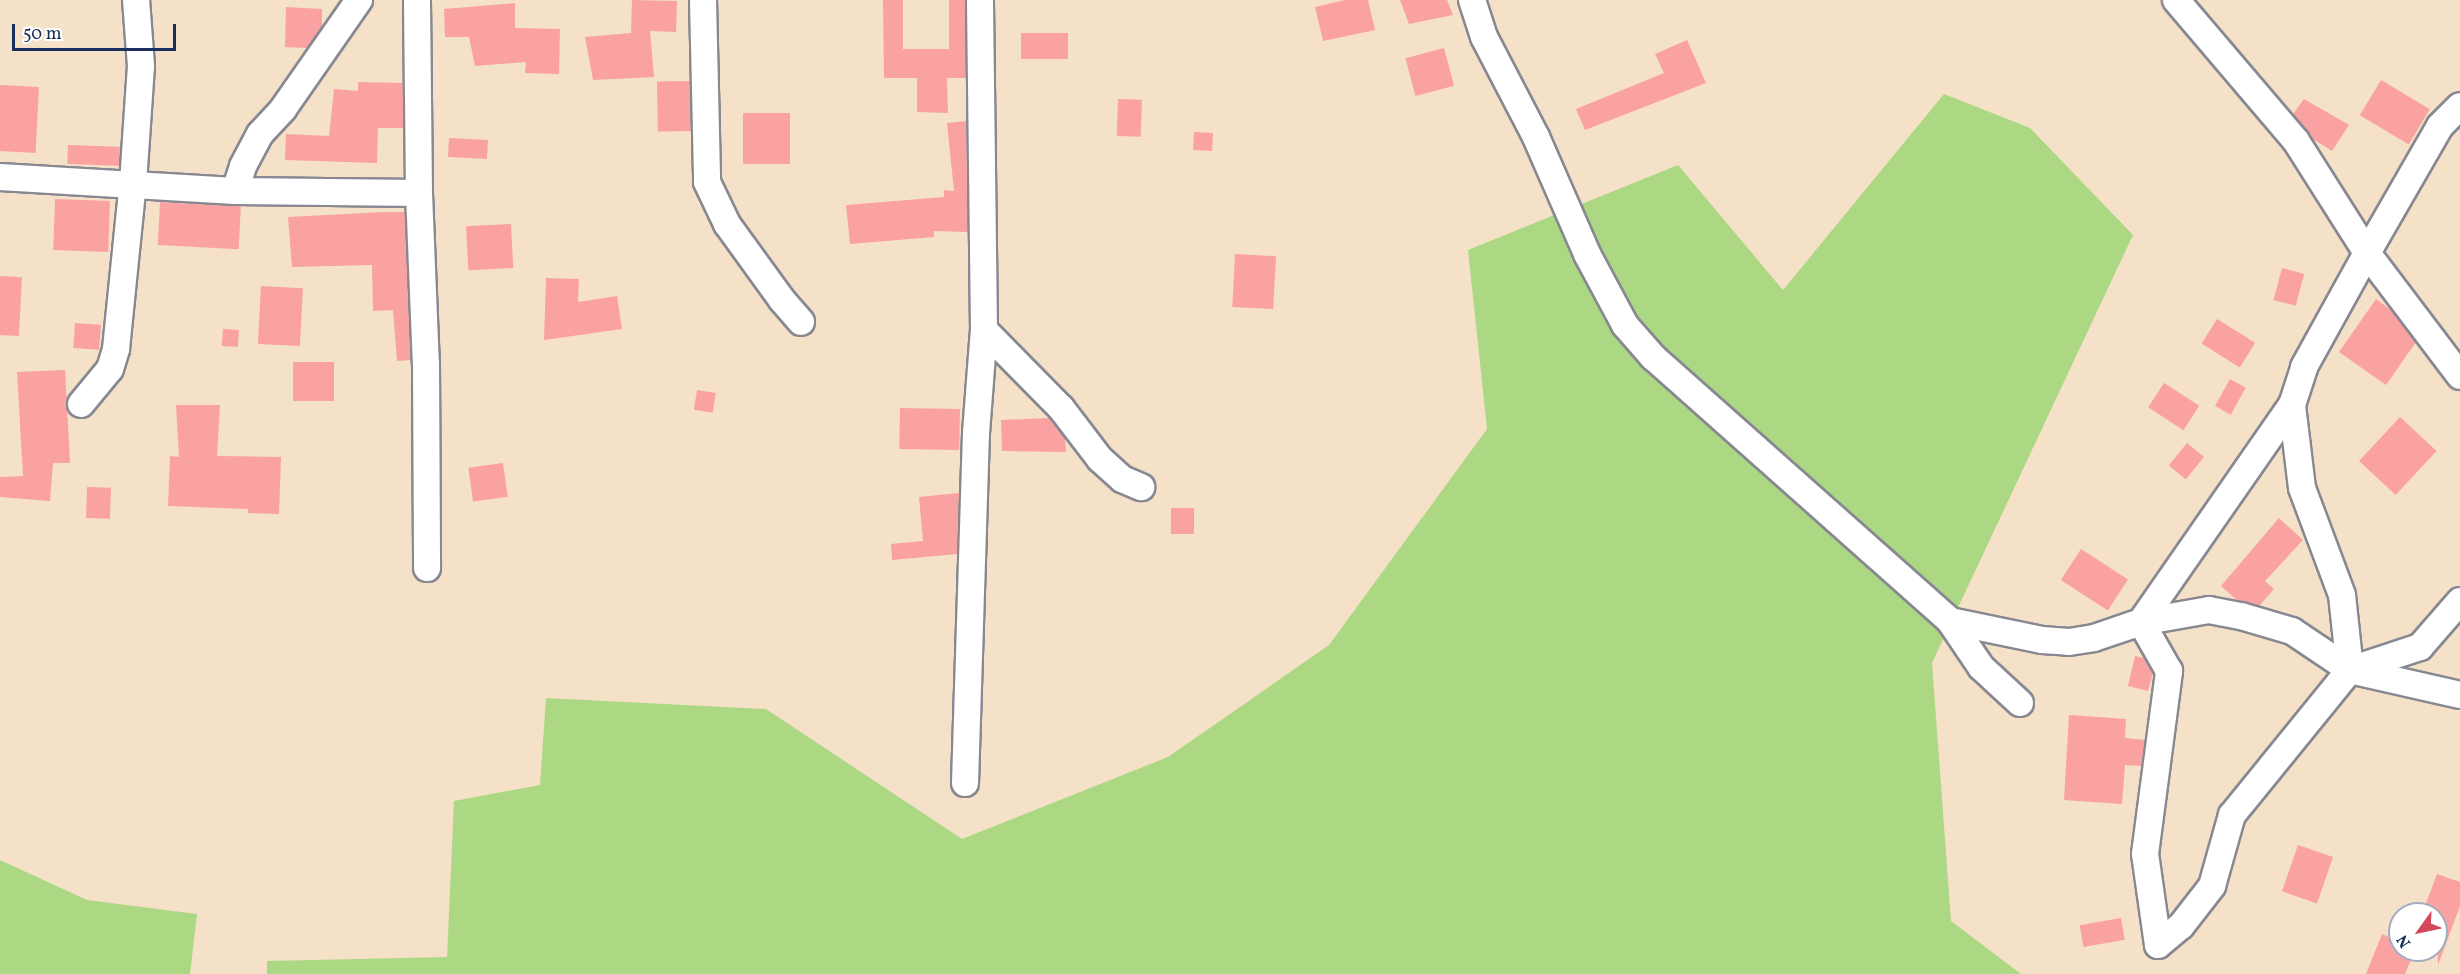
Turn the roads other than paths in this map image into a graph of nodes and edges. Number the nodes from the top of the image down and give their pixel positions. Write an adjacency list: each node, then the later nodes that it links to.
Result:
1 (136, 0): 10 (street)
2 (360, 0): 11 (street)
3 (417, 0): 12 (street)
4 (703, 0): 14 (street)
5 (980, 0): 15 (street)
6 (1472, 0): 22 (street)
7 (2176, 0): 13 (street)
8 (2460, 106): 13 (street)
9 (0, 177): 10 (street)
10 (133, 183): 11 (street); 17 (street)
11 (235, 192): 12 (street)
12 (419, 193): 20 (street)
13 (2367, 253): 16 (street); 18 (street)
14 (801, 322)
15 (984, 330): 19 (street); 27 (street)
16 (2460, 376)
17 (81, 404)
18 (2292, 405): 23 (street); 24 (street)
19 (1140, 487)
20 (428, 568)
21 (2460, 601): 24 (street)
22 (1950, 621): 23 (street); 26 (street)
23 (2141, 622): 24 (street); 24 (street)
24 (2350, 670): 25 (street)
25 (2460, 695)
26 (2020, 703)
27 (965, 783)

